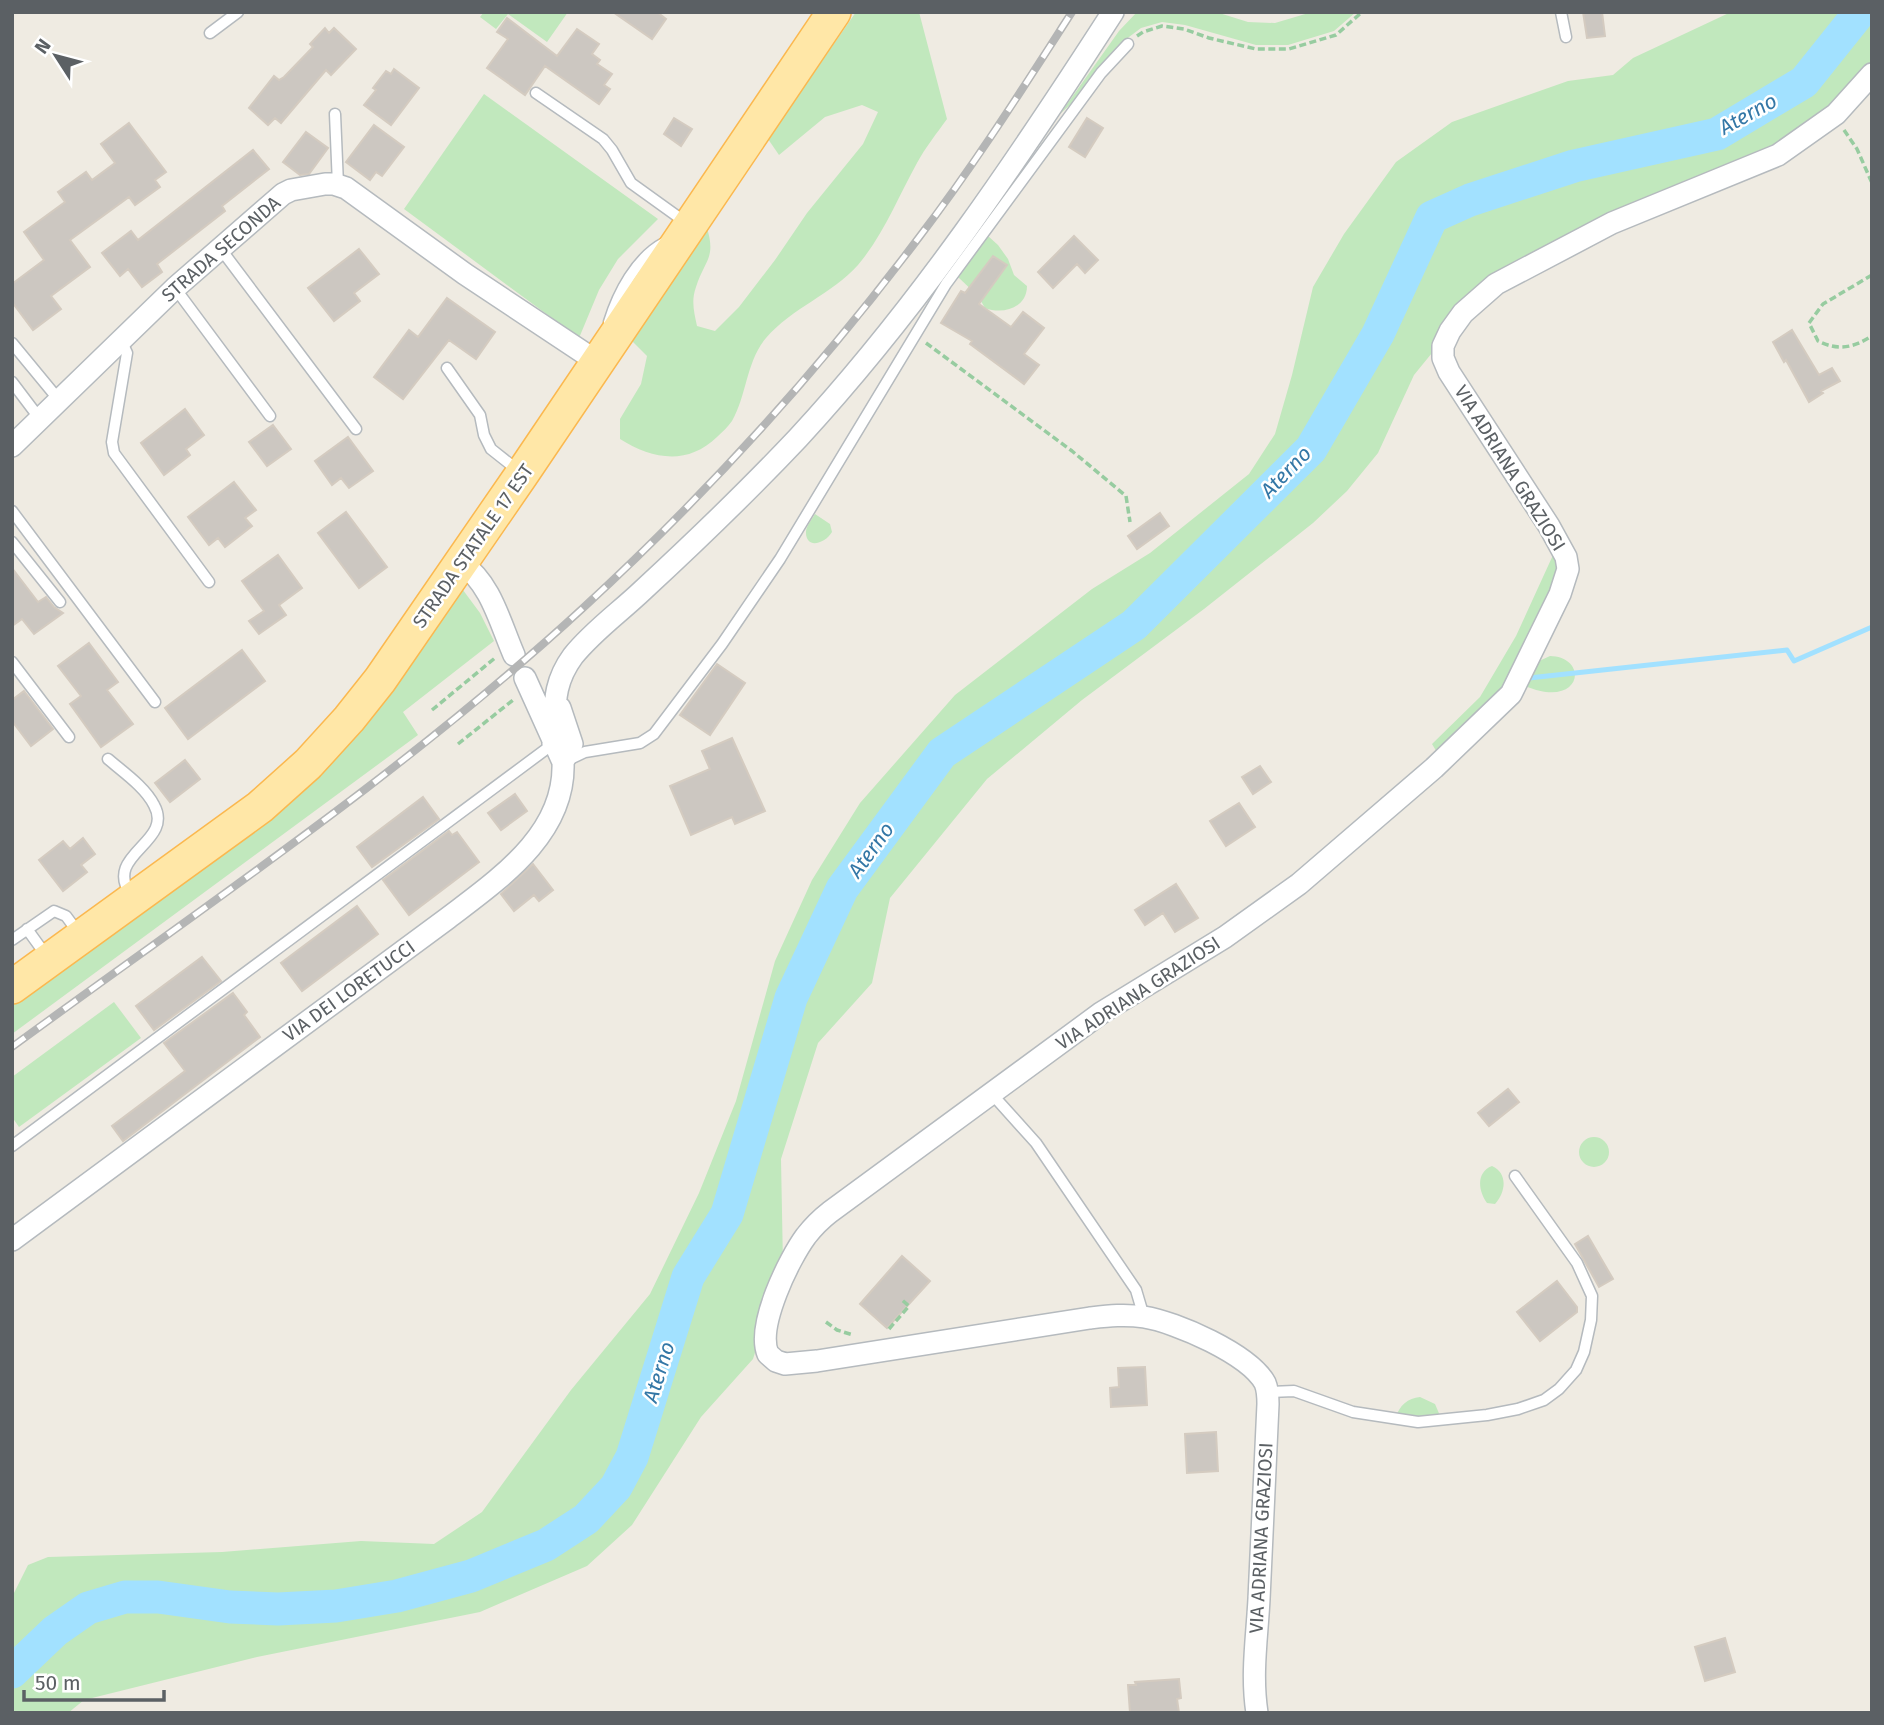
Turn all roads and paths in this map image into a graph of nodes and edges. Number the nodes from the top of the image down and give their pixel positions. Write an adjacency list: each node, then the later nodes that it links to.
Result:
1 (238, 12): 6 (lane)
2 (834, 12): 15 (main road, STRADA STATALE 17 EST)
3 (1113, 12): 21 (street)
4 (1362, 12): 8 (path)
5 (1561, 12): 7 (lane)
6 (210, 33)
7 (1566, 37)
8 (1128, 44): 20 (lane)
9 (1872, 74): 12 (street, VIA ADRIANA GRAZIOSI)
10 (536, 93): 15 (lane)
11 (335, 114): 14 (lane)
12 (1829, 119): 13 (path); 55 (street, VIA ADRIANA GRAZIOSI)
13 (1872, 183)
14 (338, 184): 16 (street, STRADA SECONDA); 24 (street)
15 (686, 230): 24 (main road, STRADA STATALE 17 EST)
16 (219, 248): 18 (street, STRADA SECONDA); 31 (lane)
17 (1872, 275): 19 (path)
18 (175, 288): 22 (street, STRADA SECONDA); 29 (lane)
19 (1872, 335)
20 (916, 336): 25 (lane); 35 (path)
21 (883, 339): 25 (lane); 47 (street)
22 (121, 341): 28 (street, STRADA SECONDA); 38 (lane)
23 (12, 343): 28 (lane)
24 (603, 356): 33 (main road, STRADA STATALE 17 EST)
25 (904, 356): 47 (lane)
26 (446, 368): 33 (lane)
27 (12, 382): 30 (lane)
28 (59, 400): 30 (street, STRADA SECONDA)
29 (270, 416)
30 (40, 419): 32 (street, STRADA SECONDA)
31 (356, 429)
32 (12, 446)
33 (522, 474): 37 (main road, STRADA STATALE 17 EST)
34 (12, 511): 43 (lane)
35 (1130, 522)
36 (12, 542): 39 (lane)
37 (461, 563): 40 (street); 49 (main road, STRADA STATALE 17 EST)
38 (209, 582)
39 (60, 602)
40 (512, 650): 44 (path)
41 (12, 662): 45 (lane)
42 (527, 683): 46 (path); 47 (street, VIA DEI LORETUCCI)
43 (155, 702)
44 (432, 710)
45 (69, 737)
46 (458, 744)
47 (558, 753): 56 (lane); 58 (street, VIA DEI LORETUCCI)
48 (108, 759): 49 (lane)
49 (134, 900): 51 (main road, STRADA STATALE 17 EST)
50 (27, 929): 51 (lane); 52 (lane); 53 (lane)
51 (82, 938): 53 (main road, STRADA STATALE 17 EST)
52 (12, 940)
53 (50, 961): 54 (main road, STRADA STATALE 17 EST)
54 (13, 988)
55 (990, 1093): 60 (lane); 60 (street, VIA ADRIANA GRAZIOSI)
56 (12, 1146)
57 (1515, 1176): 64 (lane)
58 (12, 1240)
59 (902, 1300): 62 (path)
60 (1144, 1317): 64 (street, VIA ADRIANA GRAZIOSI)
61 (826, 1322): 63 (path)
62 (885, 1332)
63 (864, 1338)
64 (1268, 1392): 65 (street, VIA ADRIANA GRAZIOSI)
65 (1257, 1713)

